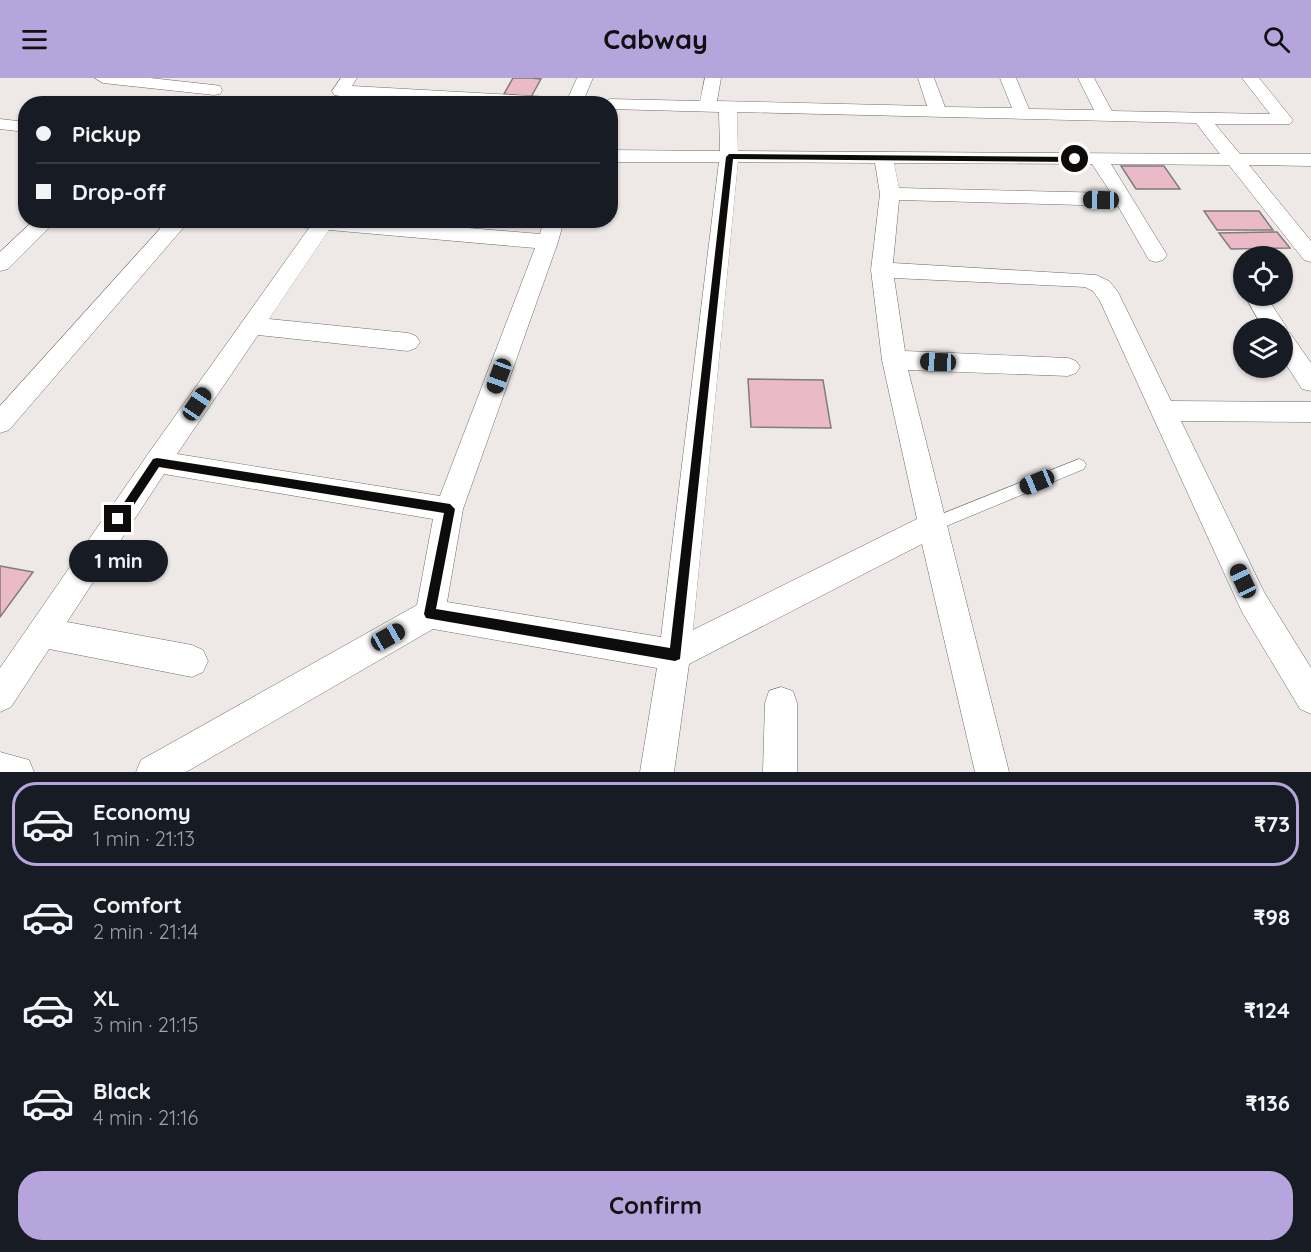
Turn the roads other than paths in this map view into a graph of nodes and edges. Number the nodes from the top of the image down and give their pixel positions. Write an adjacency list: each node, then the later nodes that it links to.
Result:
1 (104, 78): 8 (street)
2 (585, 78): 12 (street)
3 (713, 78): 14 (street)
4 (926, 78): 15 (street)
5 (1008, 78): 16 (street)
6 (1086, 78): 17 (street)
7 (1250, 78): 18 (street)
8 (220, 84): 10 (street)
9 (339, 91): 11 (street)
10 (209, 96)
11 (437, 96)
12 (577, 96)
13 (618, 104): 14 (street)
14 (717, 108): 15 (street); 22 (street)
15 (938, 113): 16 (street)
16 (1023, 114): 17 (street)
17 (1106, 116): 18 (street)
18 (1201, 118): 25 (street)
19 (0, 124): 20 (street)
20 (18, 126)
21 (618, 156): 22 (street)
22 (729, 157): 23 (street); 53 (street)
23 (884, 158): 24 (street); 27 (street)
24 (1099, 160): 25 (street); 28 (street)
25 (1236, 160): 26 (street); 35 (street)
26 (1311, 160)
27 (890, 194): 28 (street); 37 (street)
28 (1125, 200): 34 (street)
29 (38, 228): 36 (street)
30 (173, 228): 46 (street)
31 (320, 228): 38 (street)
32 (453, 228): 33 (street)
33 (551, 231): 49 (street)
34 (1156, 255)
35 (1311, 255)
36 (0, 264)
37 (882, 270): 41 (street); 44 (street)
38 (251, 326): 39 (street); 47 (street)
39 (408, 342)
40 (1293, 355): 43 (street)
41 (894, 360): 42 (street); 50 (street)
42 (1068, 367)
43 (1311, 382)
44 (1164, 411): 45 (street); 56 (street)
45 (1311, 412)
46 (0, 423)
47 (157, 462): 49 (street); 52 (street)
48 (1079, 465): 50 (lane)
49 (450, 509): 51 (street)
50 (932, 525): 53 (street); 63 (street)
51 (430, 614): 53 (street); 60 (street)
52 (42, 633): 54 (street); 55 (street)
53 (675, 655): 61 (street)
54 (192, 661)
55 (0, 696)
56 (1311, 698)
57 (781, 703): 62 (street)
58 (0, 770): 59 (street)
59 (17, 772)
60 (153, 772)
61 (657, 772)
62 (780, 772)
63 (992, 772)

